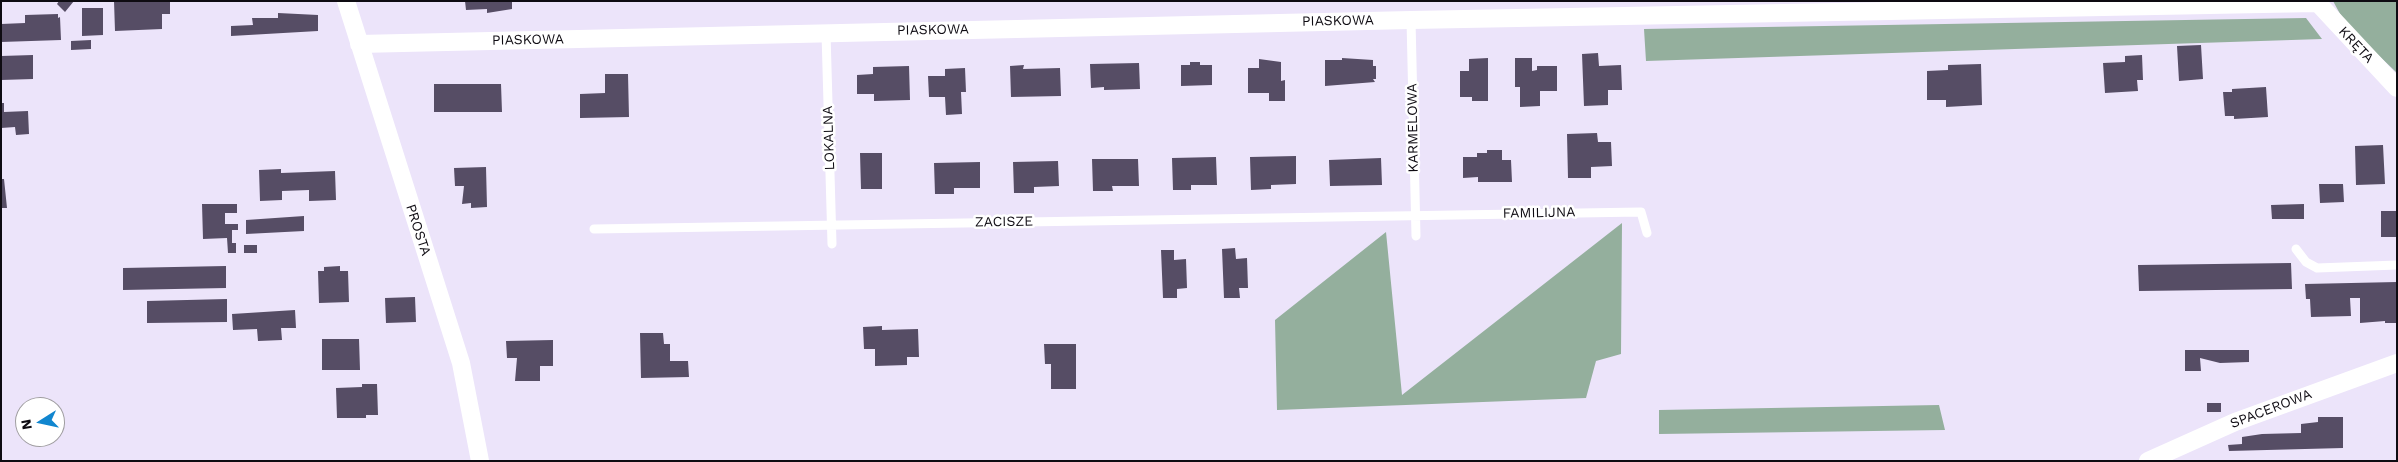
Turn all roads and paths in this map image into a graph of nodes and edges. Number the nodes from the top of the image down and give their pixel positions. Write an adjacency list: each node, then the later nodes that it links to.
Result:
1 (346, 1): 5 (street, PROSTA)
2 (2316, 2): 3 (street, PIASKOWA); 6 (street, KRĘTA)
3 (1411, 20): 4 (street, PIASKOWA); 7 (lane, KARMELOWA)
4 (826, 33): 5 (street, PIASKOWA); 8 (lane, LOKALNA)
5 (359, 44): 16 (street, PROSTA)
6 (2397, 88)
7 (1415, 214): 8 (lane, ZACISZE); 10 (lane, FAMILIJNA); 11 (lane, KARMELOWA)
8 (831, 226): 9 (lane, ZACISZE); 12 (lane, LOKALNA)
9 (594, 229)
10 (1647, 233)
11 (1416, 236)
12 (832, 244)
13 (2296, 249): 14 (lane)
14 (2397, 265)
15 (2397, 363): 17 (street, SPACEROWA)
16 (480, 461)
17 (2148, 461)

